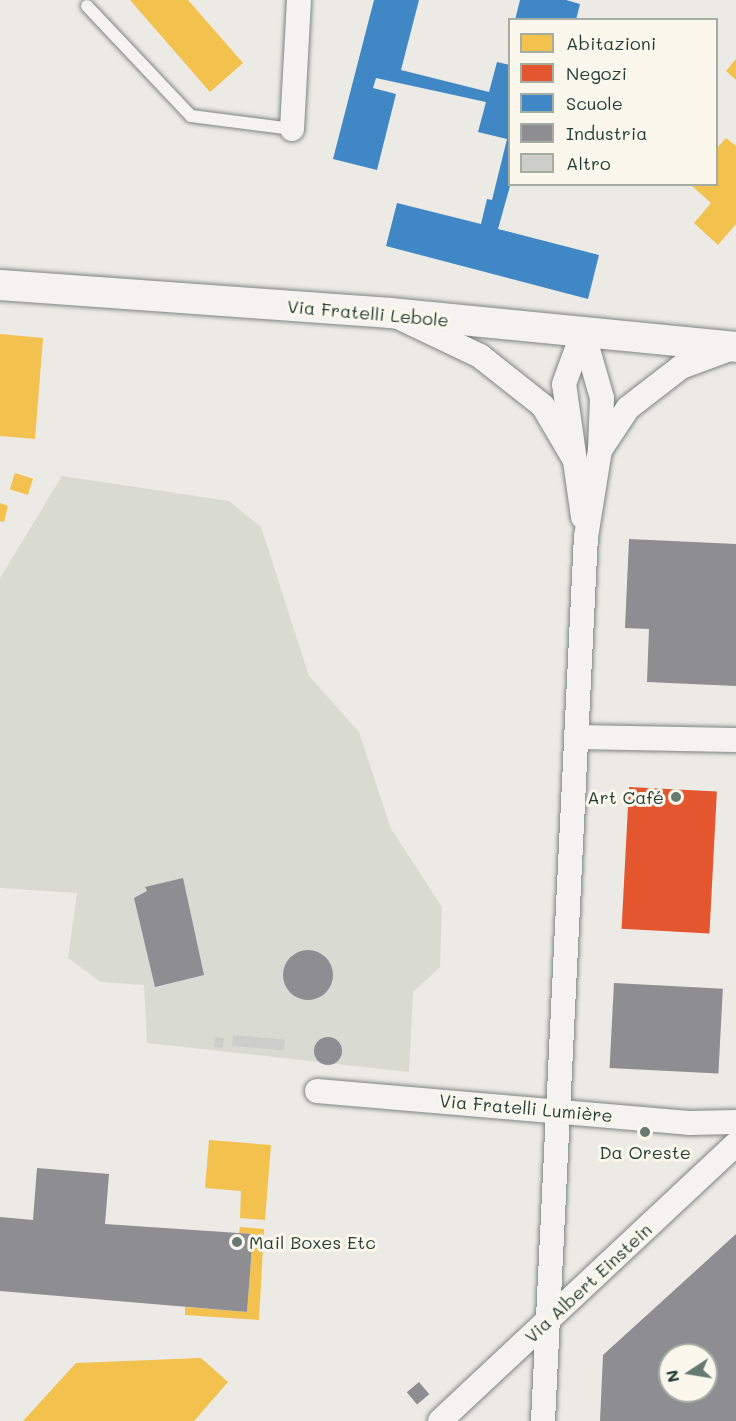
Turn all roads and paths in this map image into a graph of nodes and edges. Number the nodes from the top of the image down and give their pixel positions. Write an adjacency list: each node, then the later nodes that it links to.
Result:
1 (299, 0): 3 (street)
2 (87, 6): 3 (lane)
3 (292, 129)
4 (0, 285): 5 (street, Via Fratelli Lebole)
5 (390, 314): 6 (street, Via Fratelli Lebole); 9 (street)
6 (583, 332): 7 (street, Via Fratelli Lebole); 8 (street); 9 (street)
7 (736, 347): 8 (street)
8 (600, 450): 10 (street)
9 (573, 457): 10 (street)
10 (586, 537): 11 (street)
11 (576, 737): 12 (street); 14 (street)
12 (736, 741)
13 (317, 1091): 14 (street, Via Fratelli Lumière)
14 (557, 1109): 15 (street, Via Fratelli Lumière); 17 (street)
15 (736, 1122)
16 (736, 1144): 17 (street, Via Albert Einstein)
17 (547, 1323): 18 (street, Via Albert Einstein); 19 (street)
18 (440, 1421)
19 (543, 1421)

